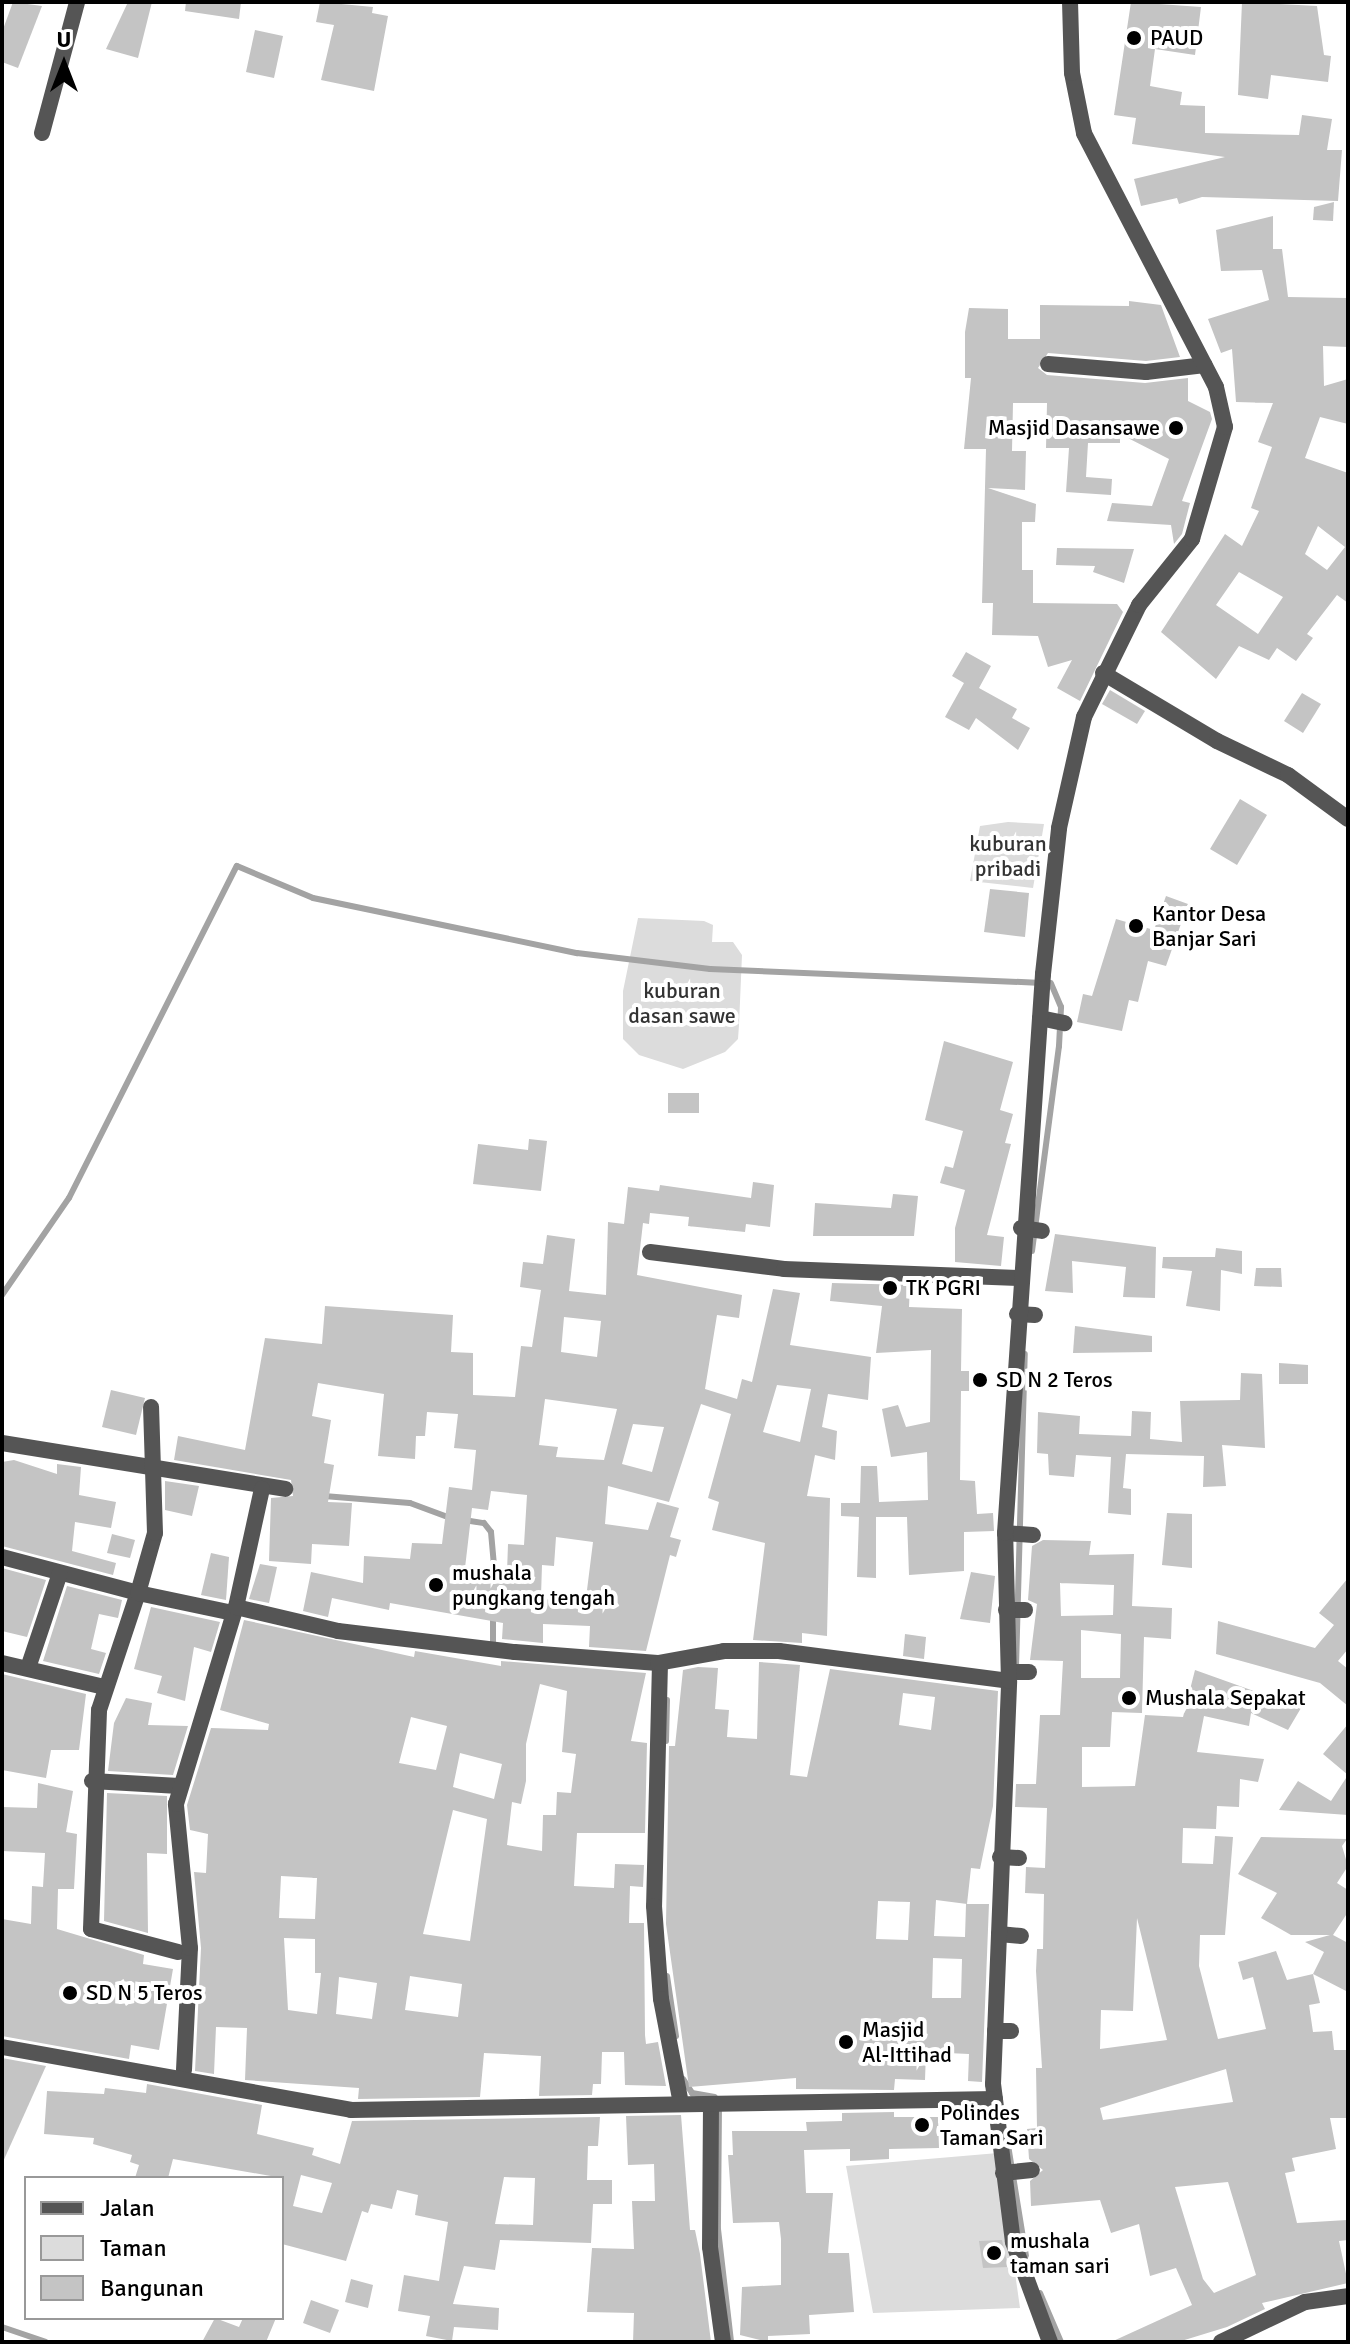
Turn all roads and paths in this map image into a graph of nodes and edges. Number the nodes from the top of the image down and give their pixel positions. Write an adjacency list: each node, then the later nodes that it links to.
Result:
1 (77, 2): 3 (street)
2 (1070, 2): 5 (street)
3 (42, 133)
4 (1048, 364): 5 (street)
5 (1205, 365): 6 (street)
6 (1103, 673): 7 (street); 9 (street)
7 (1348, 819)
8 (650, 1252): 9 (street)
9 (1019, 1278): 13 (street)
10 (151, 1407): 12 (street)
11 (2, 1443): 12 (street)
12 (156, 1468): 17 (street); 18 (street)
13 (1010, 1533): 14 (street); 22 (street)
14 (1033, 1535)
15 (2, 1557): 16 (street)
16 (60, 1573): 17 (street); 21 (street)
17 (138, 1593): 18 (street); 23 (street)
18 (234, 1610): 19 (street); 25 (street)
19 (668, 1661): 22 (street); 32 (street)
20 (2, 1663): 21 (street)
21 (28, 1668): 23 (street)
22 (1015, 1674): 26 (street)
23 (104, 1687): 24 (street)
24 (92, 1781): 25 (street); 28 (street)
25 (179, 1786): 30 (street)
26 (1001, 1934): 27 (street); 31 (street)
27 (1021, 1936)
28 (178, 1952)
29 (2, 2047): 32 (street)
30 (184, 2070)
31 (1000, 2098): 33 (street); 35 (street)
32 (681, 2104): 33 (street)
33 (718, 2104): 37 (street)
34 (1032, 2170): 35 (street)
35 (1007, 2172): 38 (street)
36 (1346, 2296): 39 (street)
37 (723, 2342)
38 (1050, 2342)
39 (1221, 2342)

